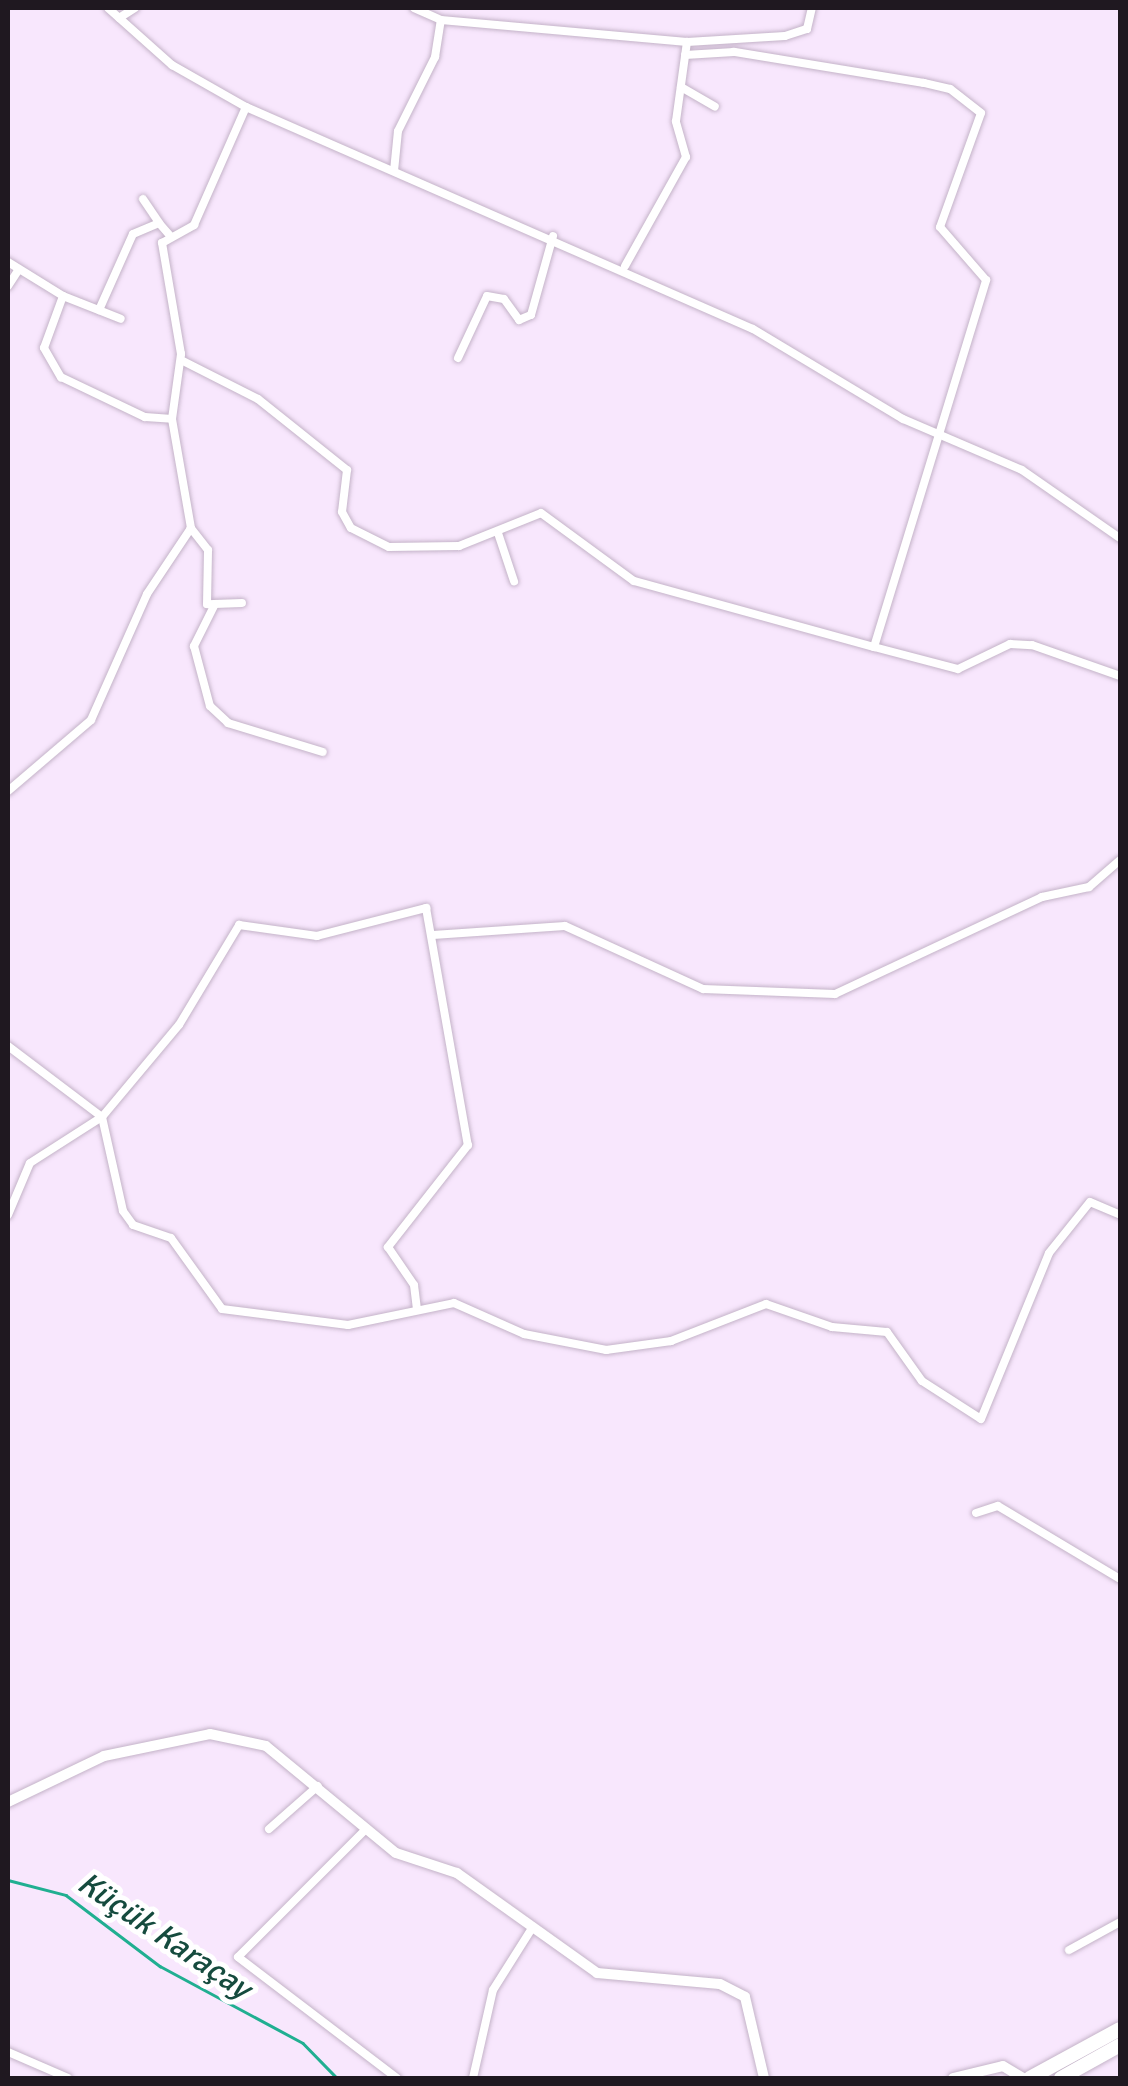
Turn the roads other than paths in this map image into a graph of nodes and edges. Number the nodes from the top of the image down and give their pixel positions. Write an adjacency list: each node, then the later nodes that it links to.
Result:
1 (108, 8): 5 (street)
2 (135, 8): 5 (street)
3 (414, 8): 6 (street)
4 (812, 8): 7 (street)
5 (119, 18): 11 (street)
6 (442, 20): 7 (street); 12 (street)
7 (687, 42): 8 (street)
8 (685, 55): 9 (street); 27 (street)
9 (680, 88): 10 (street); 18 (street)
10 (715, 106)
11 (246, 107): 12 (street); 16 (street)
12 (394, 171): 15 (street)
13 (143, 199): 14 (street)
14 (160, 223): 16 (street); 22 (street)
15 (553, 236): 18 (street); 24 (street)
16 (171, 237): 25 (street)
17 (8, 262): 19 (street)
18 (625, 266): 27 (street)
19 (19, 269): 20 (street); 21 (street)
20 (8, 286)
21 (62, 296): 22 (street); 26 (street)
22 (99, 310): 23 (street)
23 (121, 319)
24 (458, 358)
25 (181, 360): 26 (street); 29 (street)
26 (172, 419): 28 (street)
27 (938, 435): 30 (street); 34 (street)
28 (191, 528): 33 (street); 37 (street)
29 (498, 533): 31 (street); 34 (street)
30 (1120, 538)
31 (514, 582)
32 (242, 604): 33 (street)
33 (214, 606): 36 (street)
34 (874, 646): 35 (street)
35 (1120, 676)
36 (323, 752)
37 (8, 790)
38 (1120, 860): 39 (street)
39 (433, 935): 41 (street); 44 (street)
40 (8, 1046): 41 (street)
41 (102, 1118): 42 (street); 44 (street)
42 (8, 1215)
43 (1120, 1215): 44 (street)
44 (417, 1308)
45 (976, 1514): 46 (street)
46 (1120, 1579)
47 (318, 1786): 48 (street); 49 (street); 50 (street)
48 (8, 1802)
49 (269, 1829)
50 (366, 1830): 52 (street); 58 (street)
51 (1120, 1922): 53 (street)
52 (531, 1930): 59 (street); 60 (street)
53 (1070, 1950)
54 (1120, 2029): 62 (highway)
55 (1120, 2044): 63 (highway)
56 (8, 2052): 57 (street)
57 (68, 2078)
58 (398, 2078)
59 (473, 2078)
60 (764, 2078)
61 (953, 2078): 62 (street)
62 (1026, 2078)
63 (1061, 2078)

